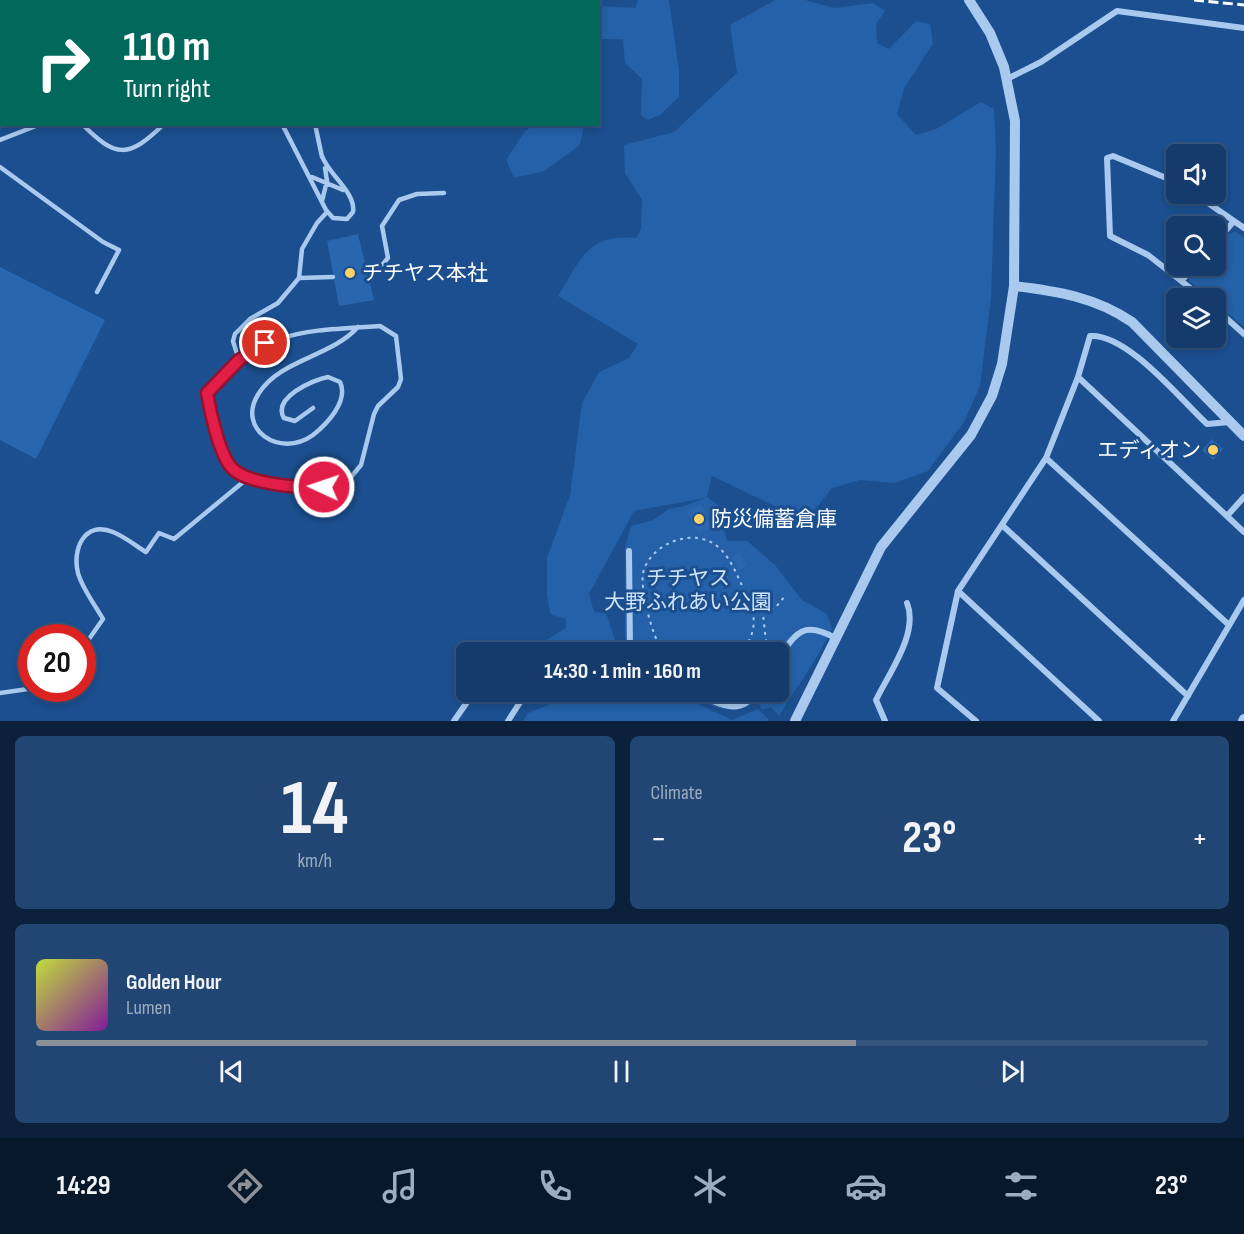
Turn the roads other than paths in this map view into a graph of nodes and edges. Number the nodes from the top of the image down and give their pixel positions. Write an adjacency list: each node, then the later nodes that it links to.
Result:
1 (969, 0): 3 (street)
2 (1244, 28): 3 (street)
3 (1007, 79): 27 (street)
4 (37, 126): 9 (lane)
5 (84, 126): 6 (lane)
6 (162, 126)
7 (283, 126): 12 (lane)
8 (315, 126): 10 (lane)
9 (0, 140)
10 (322, 156): 14 (lane); 16 (lane)
11 (0, 167): 29 (lane)
12 (308, 171): 14 (lane); 18 (lane)
13 (1166, 178): 26 (street)
14 (326, 184): 16 (lane); 18 (lane)
15 (444, 193): 22 (lane)
16 (351, 198): 18 (lane)
17 (1209, 204): 19 (street)
18 (326, 210): 25 (lane)
19 (1234, 221): 20 (street); 21 (street)
20 (1244, 228)
21 (1226, 230)
22 (367, 270)
23 (1186, 276): 26 (street)
24 (333, 277): 25 (lane)
25 (299, 278): 33 (lane)
26 (1182, 280): 28 (street)
27 (1014, 286): 36 (street); 50 (street)
28 (1191, 288)
29 (97, 292)
30 (1226, 318): 32 (street)
31 (358, 327): 33 (lane); 35 (lane); 39 (lane)
32 (1244, 334)
33 (239, 360): 39 (lane)
34 (1078, 377): 36 (street); 38 (street); 41 (street)
35 (313, 408)
36 (1230, 422): 37 (street)
37 (1244, 436)
38 (1046, 458): 42 (street); 48 (street)
39 (248, 478): 49 (lane)
40 (1244, 497): 41 (street)
41 (1227, 516): 43 (street)
42 (1003, 526): 45 (street); 55 (street)
43 (1244, 532)
44 (629, 551): 51 (street)
45 (958, 591): 64 (street); 65 (street)
46 (1244, 600): 48 (street)
47 (907, 603): 63 (street)
48 (1229, 625): 55 (street)
49 (96, 629)
50 (836, 638): 52 (street); 62 (street)
51 (630, 642)
52 (789, 643)
53 (18, 690): 54 (lane)
54 (0, 693)
55 (1188, 696): 66 (street)
56 (467, 702): 60 (street)
57 (521, 702): 61 (street)
58 (718, 702): 59 (street)
59 (748, 702)
60 (454, 721)
61 (508, 721)
62 (795, 721)
63 (885, 721)
64 (976, 721)
65 (1099, 721)
66 (1173, 721)

